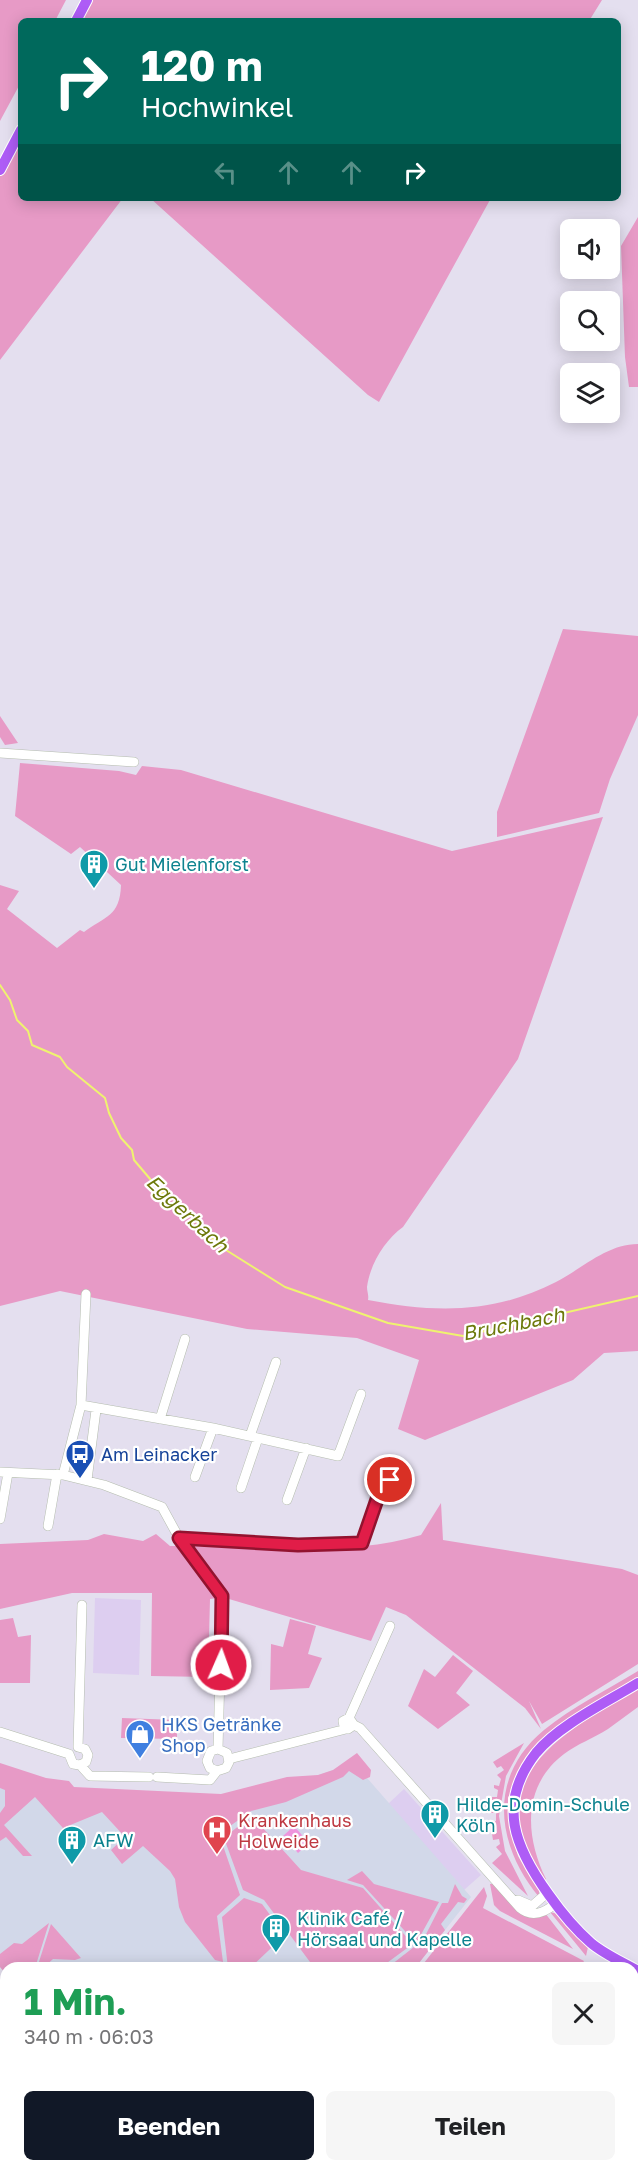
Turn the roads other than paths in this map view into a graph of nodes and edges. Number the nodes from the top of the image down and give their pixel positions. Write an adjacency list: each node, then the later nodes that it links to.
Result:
1 (87, 0): 2 (main road)
2 (78, 18)
3 (18, 136): 4 (main road)
4 (0, 170)
5 (0, 753): 6 (street)
6 (134, 762)
7 (86, 1294): 11 (street)
8 (186, 1339): 13 (street)
9 (276, 1362): 15 (street)
10 (361, 1394): 16 (street)
11 (81, 1405): 12 (street); 18 (street)
12 (96, 1410): 13 (street); 20 (street)
13 (160, 1419): 14 (street)
14 (213, 1428): 15 (street); 19 (street)
15 (254, 1437): 16 (street); 21 (street)
16 (306, 1448): 23 (street)
17 (4, 1473): 18 (street); 24 (street)
18 (60, 1475): 20 (street); 25 (street)
19 (195, 1477)
20 (87, 1480): 26 (street)
21 (241, 1488)
22 (381, 1491): 26 (street)
23 (287, 1500)
24 (0, 1519)
25 (48, 1526)
26 (179, 1538): 33 (street)
27 (82, 1605): 32 (street)
28 (390, 1626): 30 (street)
29 (638, 1683): 39 (main road)
30 (350, 1724): 35 (street); 38 (street)
31 (0, 1732): 34 (street)
32 (78, 1747): 34 (street); 36 (street)
33 (218, 1749): 35 (street); 37 (street)
34 (69, 1754): 36 (street)
35 (230, 1759): 37 (street)
36 (80, 1766): 37 (street)
37 (217, 1771)
38 (503, 1889): 39 (street); 40 (street)
39 (547, 1893): 40 (main road)
40 (555, 1904): 41 (main road)
41 (623, 1962)

